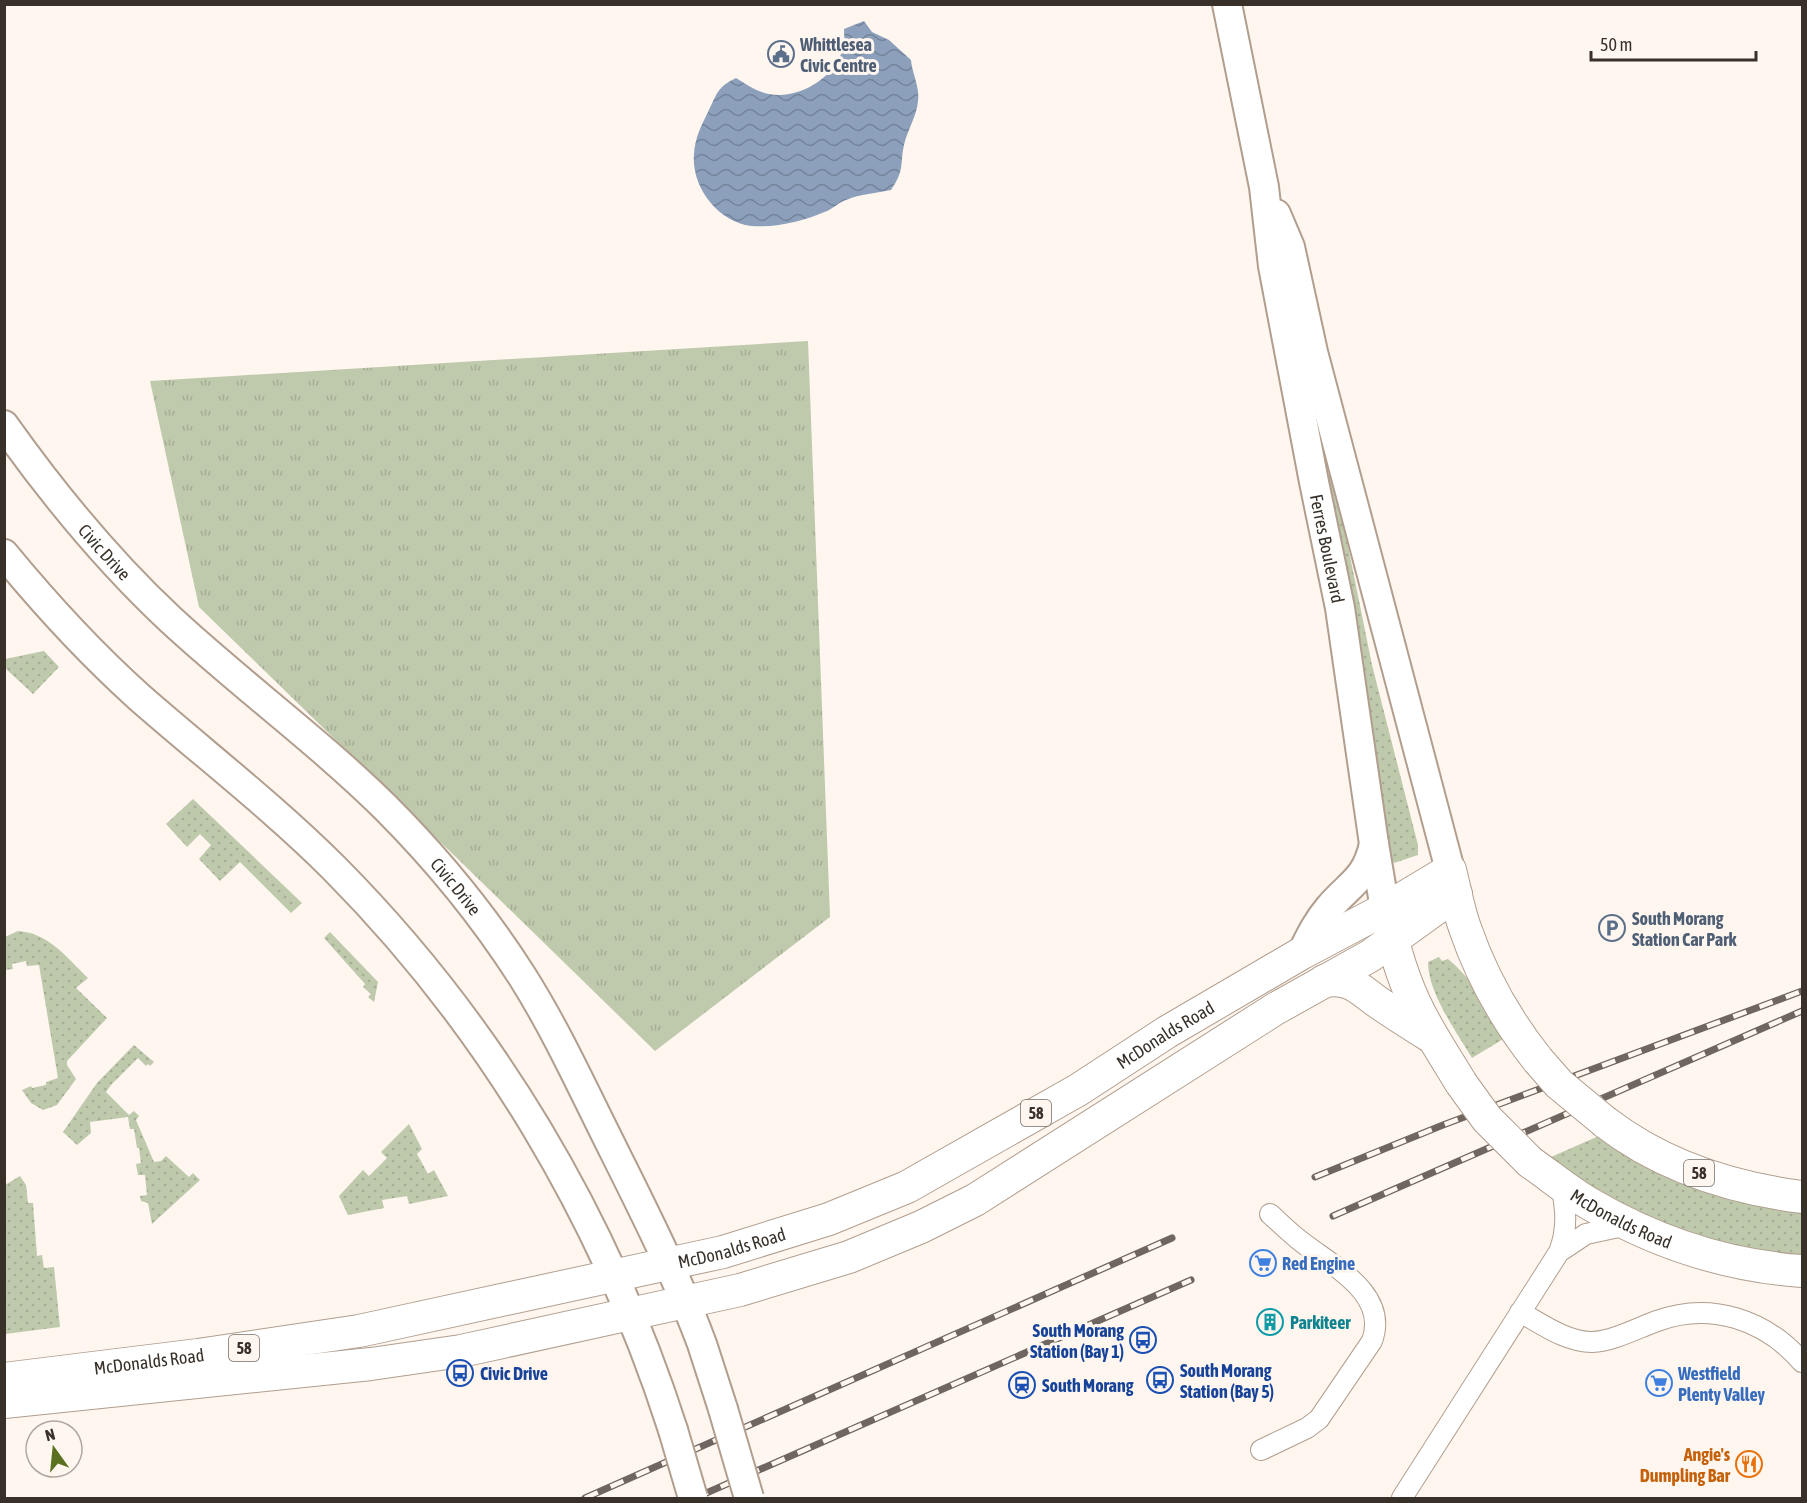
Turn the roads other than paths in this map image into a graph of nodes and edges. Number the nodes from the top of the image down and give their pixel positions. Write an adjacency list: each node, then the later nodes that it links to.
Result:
1 (1227, 4): 2 (main road, Ferres Boulevard)
2 (1264, 187): 5 (main road, Ferres Boulevard); 6 (main road, Ferres Boulevard)
3 (4, 425): 17 (main road, Civic Drive)
4 (4, 554): 19 (main road)
5 (1374, 844): 7 (main road, Ferres Boulevard); 9 (main road)
6 (1453, 882): 7 (main road, McDonalds Road / 58); 8 (main road, McDonalds Road / 58); 13 (main road, 58, bridge)
7 (1385, 909): 8 (main road, McDonalds Road); 9 (main road, McDonalds Road / 58)
8 (1393, 940): 10 (main road, McDonalds Road / 58); 11 (main road, McDonalds Road)
9 (1302, 953): 17 (main road, McDonalds Road / 58)
10 (1324, 981): 11 (main road, McDonalds Road); 20 (main road, McDonalds Road / 58)
11 (1436, 1040): 12 (main road, McDonalds Road, bridge)
12 (1561, 1185): 15 (main road, McDonalds Road); 16 (street)
13 (1803, 1197)
14 (1270, 1214): 26 (street)
15 (1628, 1225): 16 (street); 18 (main road, McDonalds Road)
16 (1559, 1252): 21 (street)
17 (668, 1264): 19 (main road, McDonalds Road / 58); 20 (main road, Civic Drive)
18 (1803, 1271)
19 (614, 1275): 22 (main road); 24 (main road, McDonalds Road / 58)
20 (684, 1303): 22 (main road, McDonalds Road / 58); 28 (main road, Civic Drive, bridge)
21 (1520, 1312): 23 (street); 29 (street)
22 (632, 1314): 25 (main road, McDonalds Road / 58); 27 (main road, bridge)
23 (1803, 1362)
24 (4, 1379)
25 (4, 1402)
26 (1261, 1450)
27 (693, 1498)
28 (749, 1498)
29 (1402, 1498)

